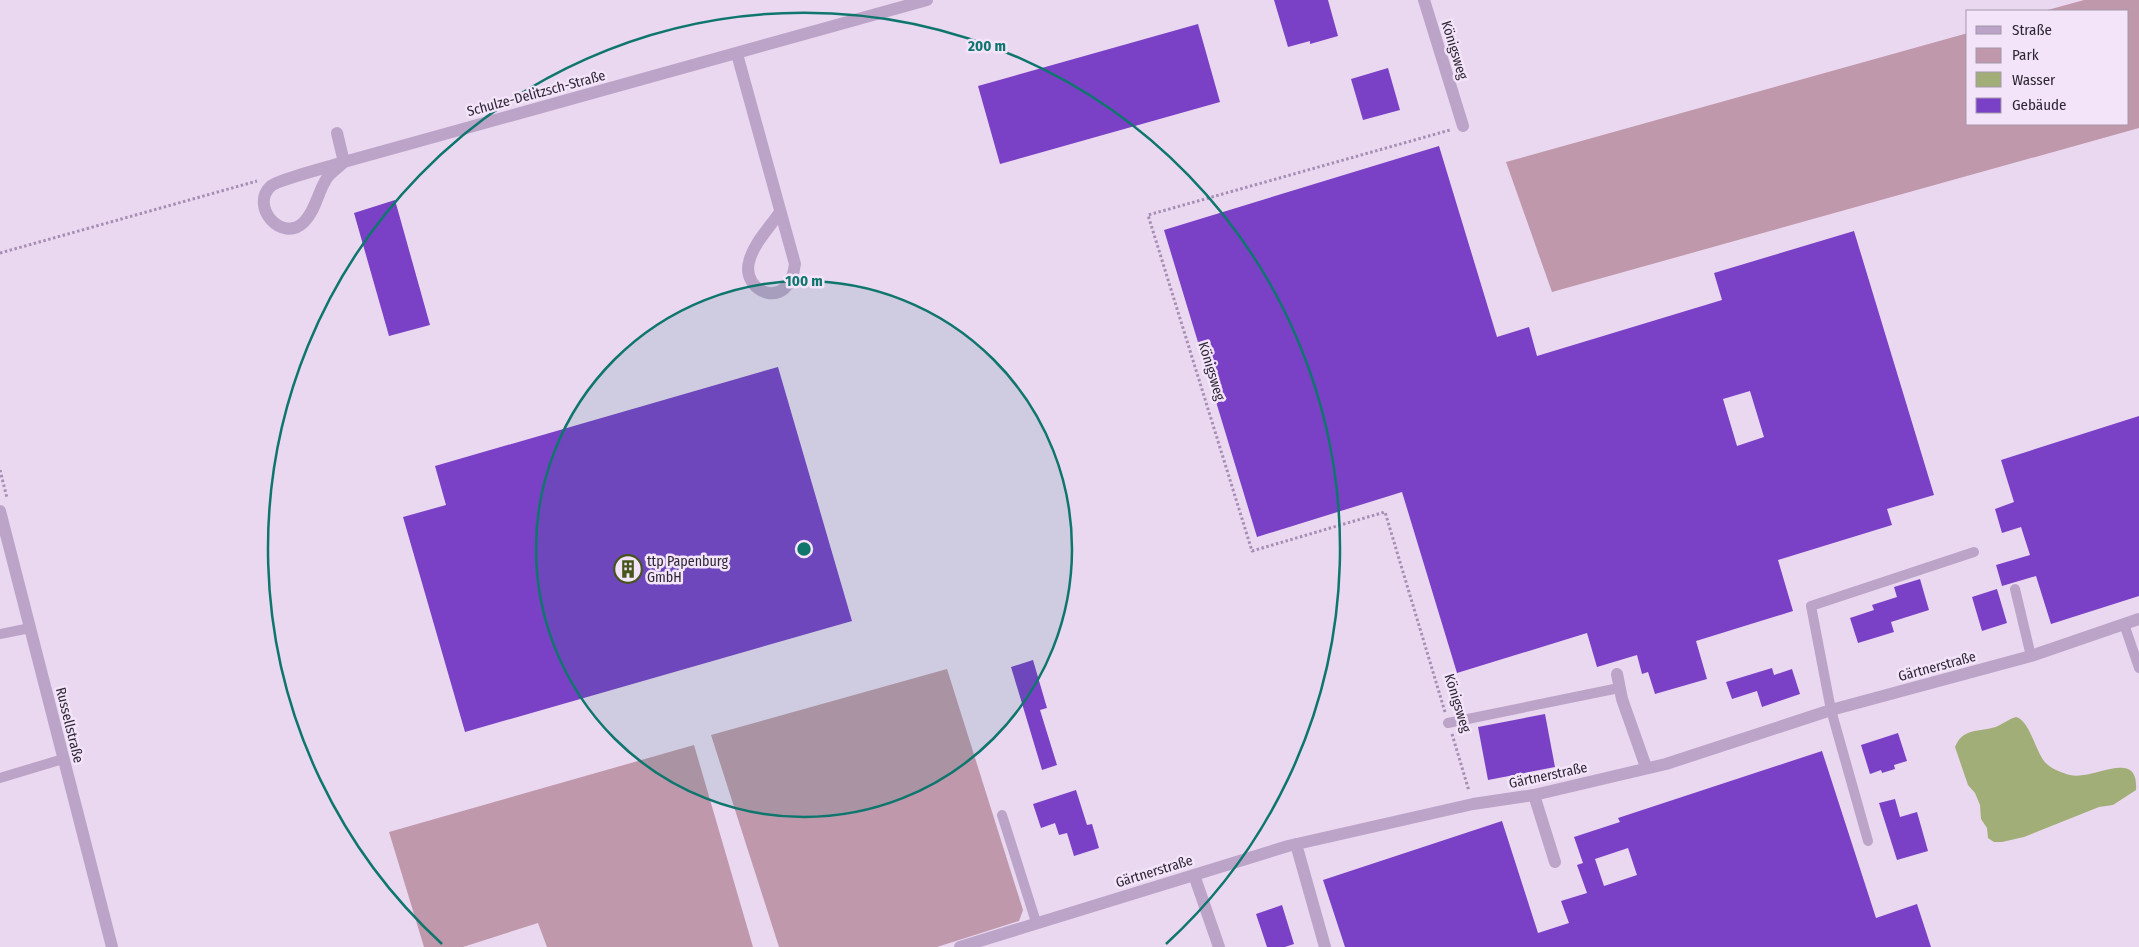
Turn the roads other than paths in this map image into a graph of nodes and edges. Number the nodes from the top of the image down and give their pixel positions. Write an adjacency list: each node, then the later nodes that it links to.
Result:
1 (927, 0): 3 (street, Schulze-Delitzsch-Straße)
2 (1424, 0): 4 (street, Königsweg)
3 (737, 54): 6 (street, Schulze-Delitzsch-Straße); 7 (street)
4 (1463, 126)
5 (337, 133): 6 (street)
6 (344, 162): 6 (street, Schulze-Delitzsch-Straße)
7 (780, 212): 7 (street)
8 (0, 511): 13 (street, Russellstraße)
9 (1974, 552): 19 (lane)
10 (2015, 589): 15 (lane)
11 (2139, 619): 12 (street, Gärtnerstraße)
12 (2124, 624): 15 (street, Gärtnerstraße); 16 (lane)
13 (30, 628): 14 (lane); 21 (street, Russellstraße)
14 (0, 634)
15 (2031, 656): 19 (street, Gärtnerstraße)
16 (2139, 668)
17 (1617, 674): 18 (street)
18 (1619, 688): 20 (lane); 22 (street)
19 (1831, 710): 22 (street, Gärtnerstraße); 26 (lane)
20 (1448, 724)
21 (63, 758): 23 (lane); 31 (street, Russellstraße)
22 (1646, 767): 24 (street, Gärtnerstraße)
23 (0, 778)
24 (1534, 794): 27 (street, Gärtnerstraße); 28 (street)
25 (1002, 815): 30 (lane)
26 (1868, 841)
27 (1296, 844): 29 (street, Gärtnerstraße); 34 (street)
28 (1555, 862)
29 (1194, 875): 30 (street, Gärtnerstraße); 33 (street)
30 (1036, 922): 32 (street, Gärtnerstraße)
31 (112, 947)
32 (960, 947)
33 (1219, 947)
34 (1325, 947)

